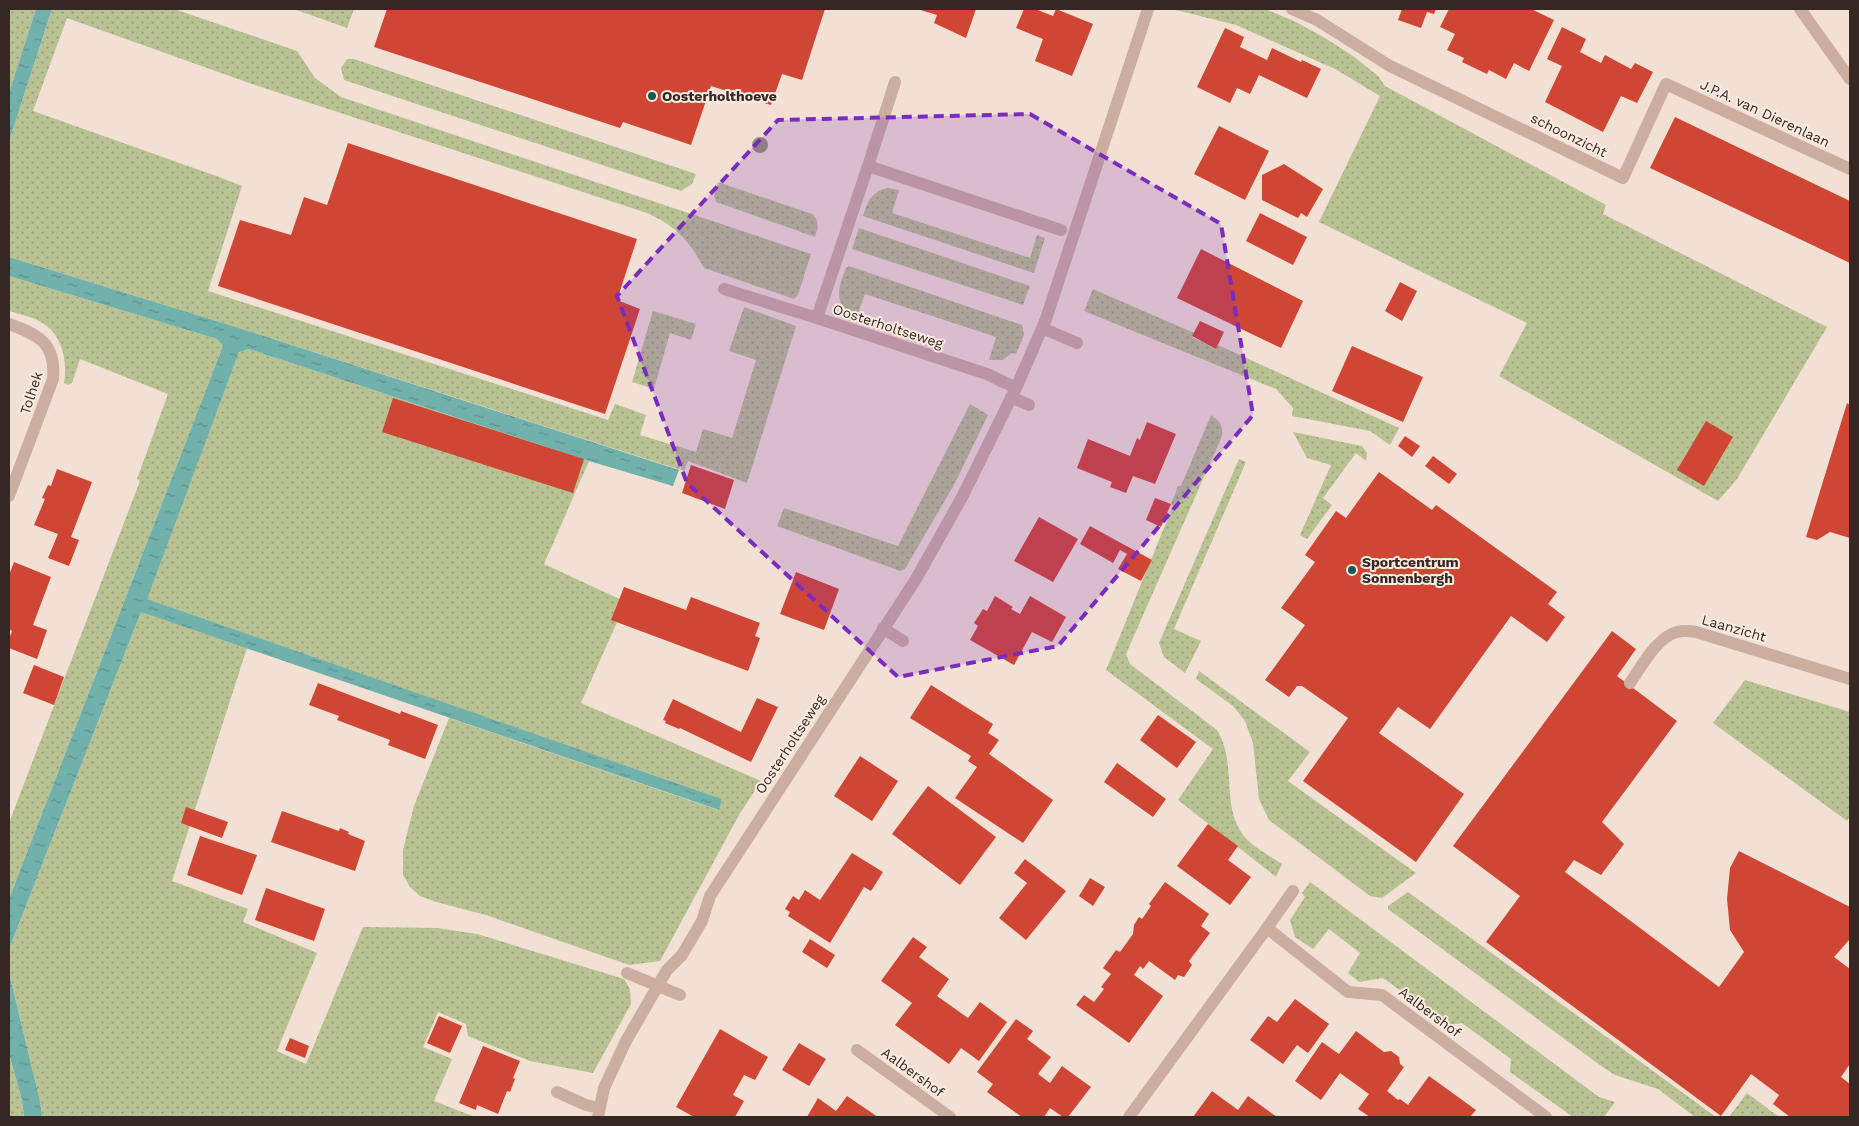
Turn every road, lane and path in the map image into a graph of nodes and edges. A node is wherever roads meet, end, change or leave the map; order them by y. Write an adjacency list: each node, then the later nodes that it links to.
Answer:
1 (1148, 9): 13 (street, Oosterholtseweg)
2 (1292, 9): 6 (street, schoonzicht)
3 (1800, 9): 4 (street)
4 (1850, 79)
5 (895, 82): 7 (street, Oosterholtseweg)
6 (1666, 84): 8 (street, J.P.A. van Dierenlaan)
7 (868, 166): 9 (street); 11 (street, Oosterholtseweg)
8 (1850, 169)
9 (1061, 230)
10 (724, 289): 11 (street)
11 (817, 318): 15 (street, Oosterholtseweg)
12 (9, 324): 17 (street, Tolhek)
13 (1042, 328): 14 (street); 15 (street, Oosterholtseweg)
14 (1077, 343)
15 (1013, 392): 16 (street); 18 (street, Oosterholtseweg)
16 (1029, 405)
17 (9, 496)
18 (883, 628): 19 (street); 25 (street, Oosterholtseweg)
19 (903, 641)
20 (1850, 679): 21 (street, Laanzicht)
21 (1630, 683)
22 (1293, 891): 23 (street)
23 (1267, 928): 31 (street); 32 (street, Aalbershof)
24 (627, 974): 25 (street)
25 (658, 986): 26 (street); 29 (street, Oosterholtseweg)
26 (680, 996)
27 (857, 1050): 30 (street, Aalbershof)
28 (557, 1092): 29 (street)
29 (598, 1113)
30 (950, 1117)
31 (1129, 1117)
32 (1546, 1117)

